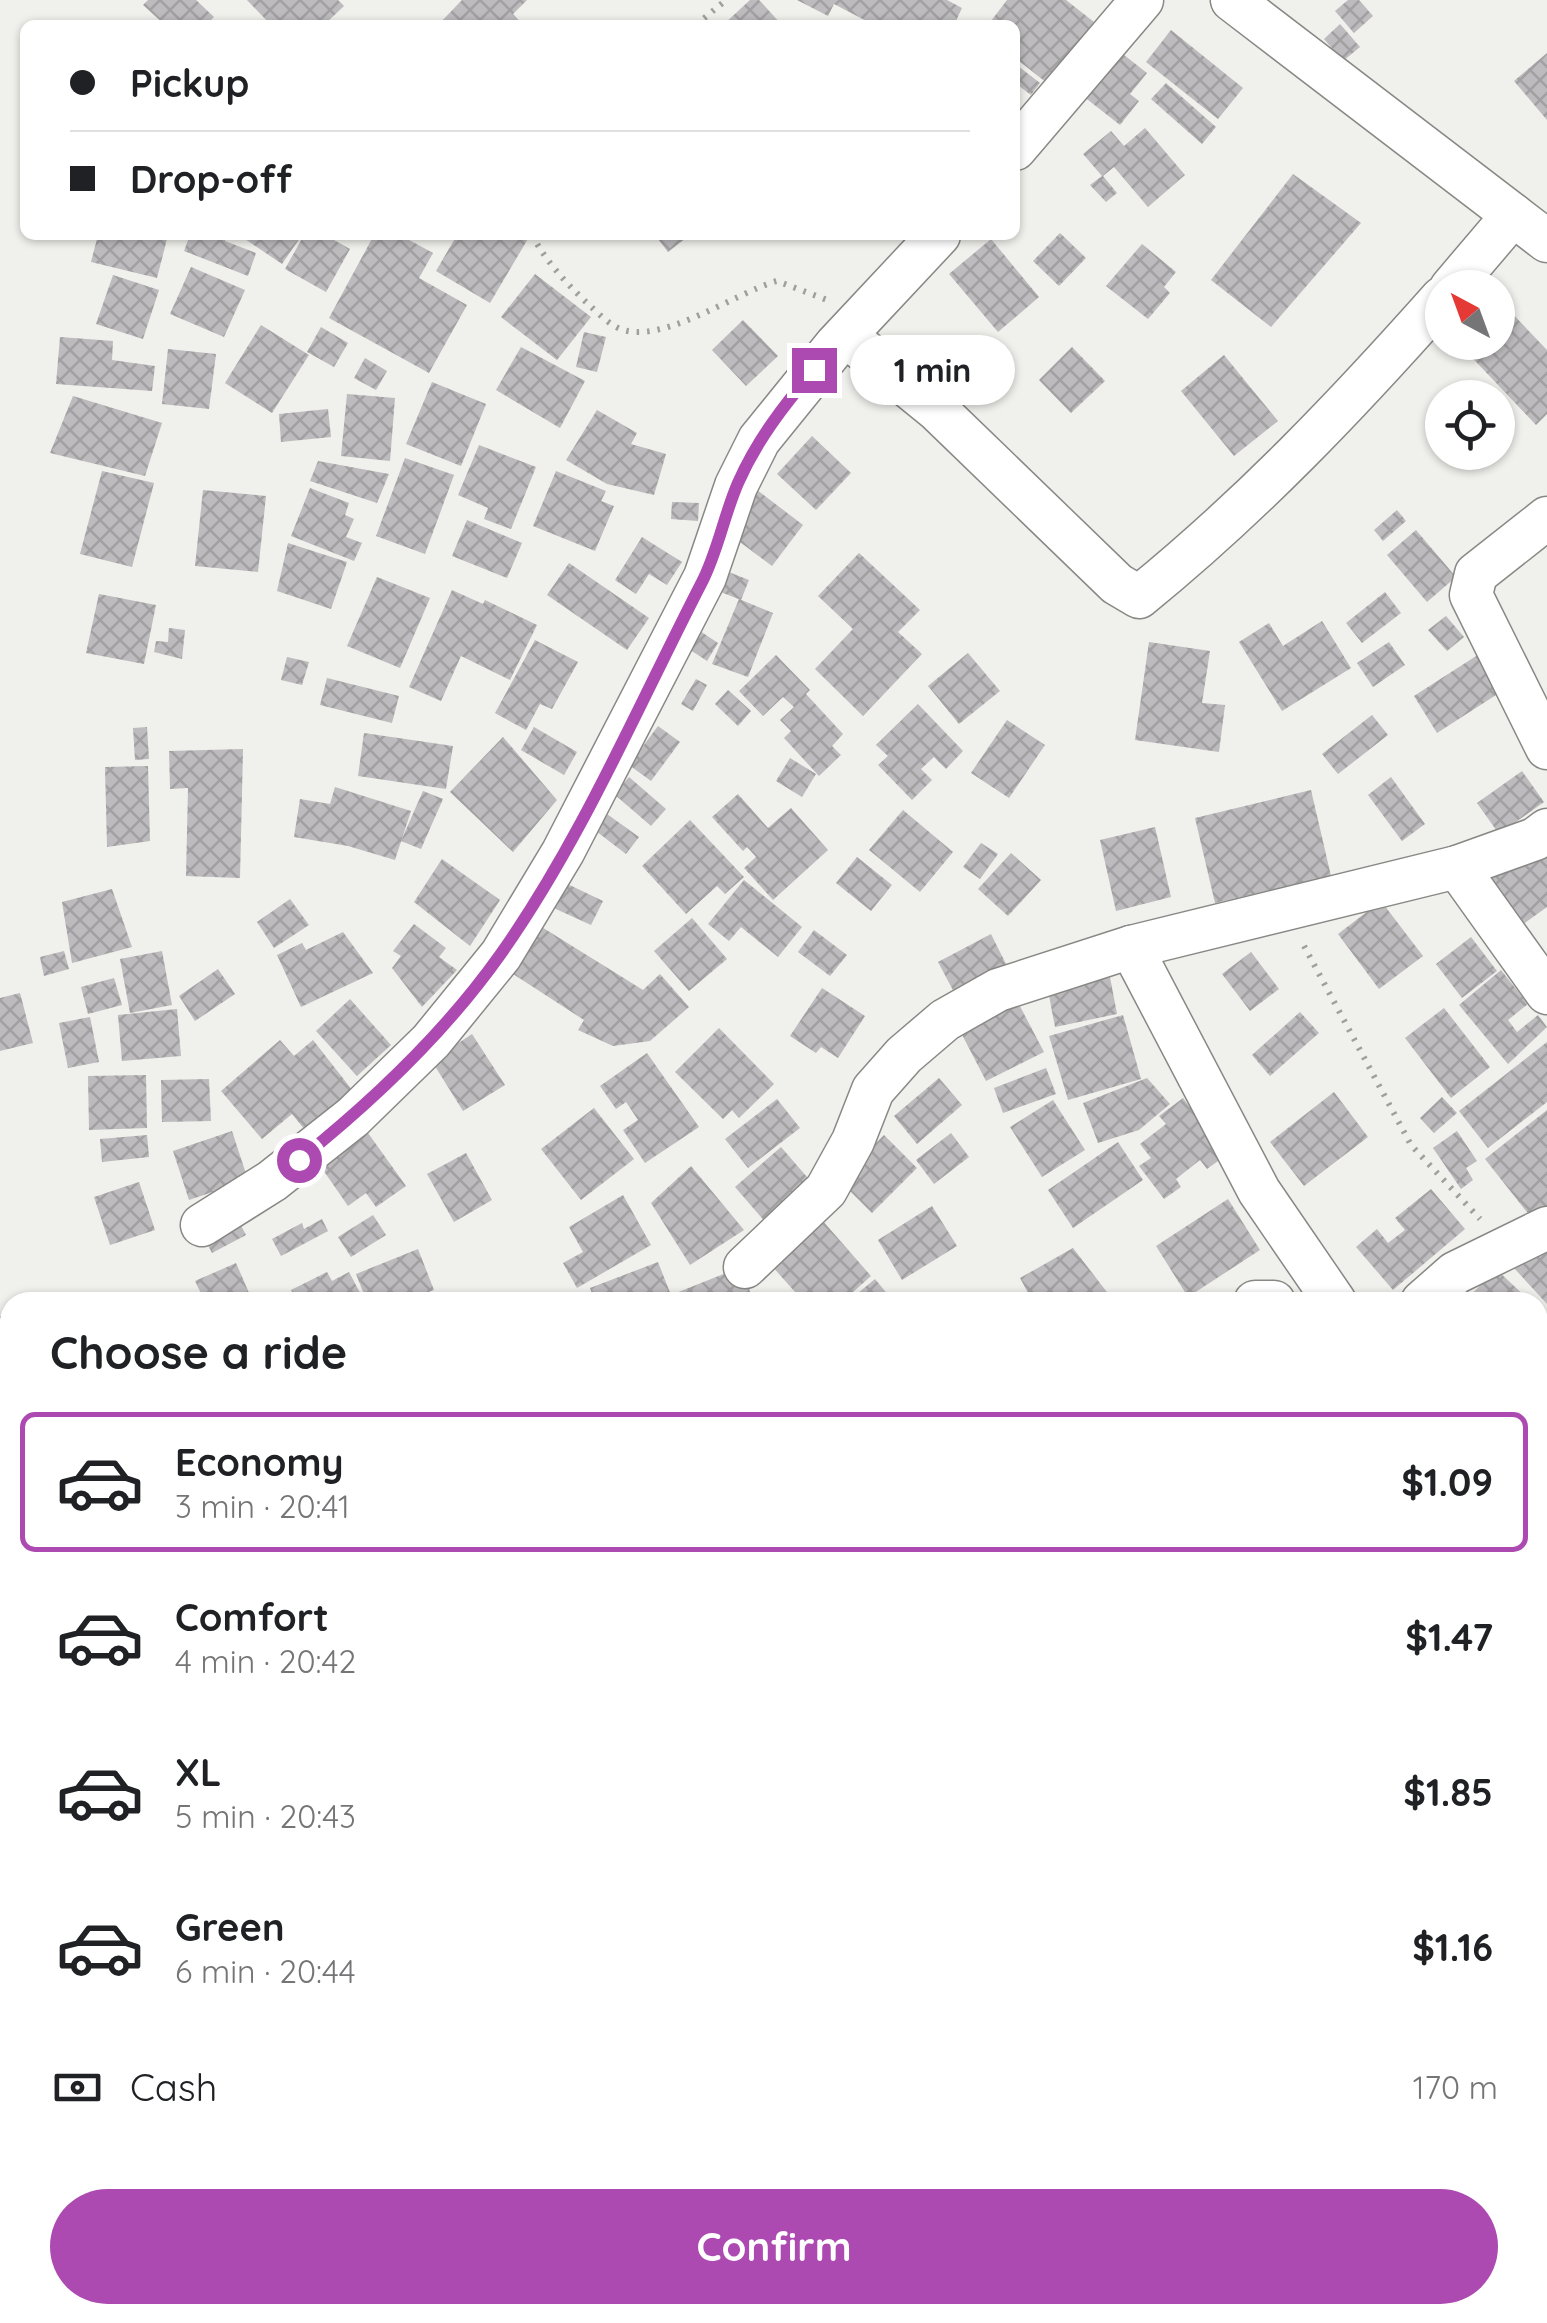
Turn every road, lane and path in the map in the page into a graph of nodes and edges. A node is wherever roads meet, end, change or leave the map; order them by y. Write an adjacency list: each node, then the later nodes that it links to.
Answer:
1 (726, 0): 4 (path)
2 (1142, 0): 5 (street)
3 (1232, 0): 6 (street)
4 (702, 20)
5 (1020, 143)
6 (1513, 215): 9 (street); 10 (street)
7 (535, 240): 12 (path)
8 (934, 240): 12 (street)
9 (1547, 241)
10 (1466, 270)
11 (1425, 317): 12 (street)
12 (855, 328): 20 (street)
13 (1547, 518): 14 (street)
14 (1547, 748)
15 (1547, 830): 16 (street)
16 (1456, 867): 17 (street); 19 (street)
17 (1284, 910): 18 (street); 22 (path)
18 (1130, 947): 23 (street); 24 (street)
19 (1547, 993)
20 (202, 1226)
21 (1547, 1228): 22 (street)
22 (1506, 1246): 25 (street)
23 (746, 1267)
24 (1328, 1292)
25 (1433, 1292)

